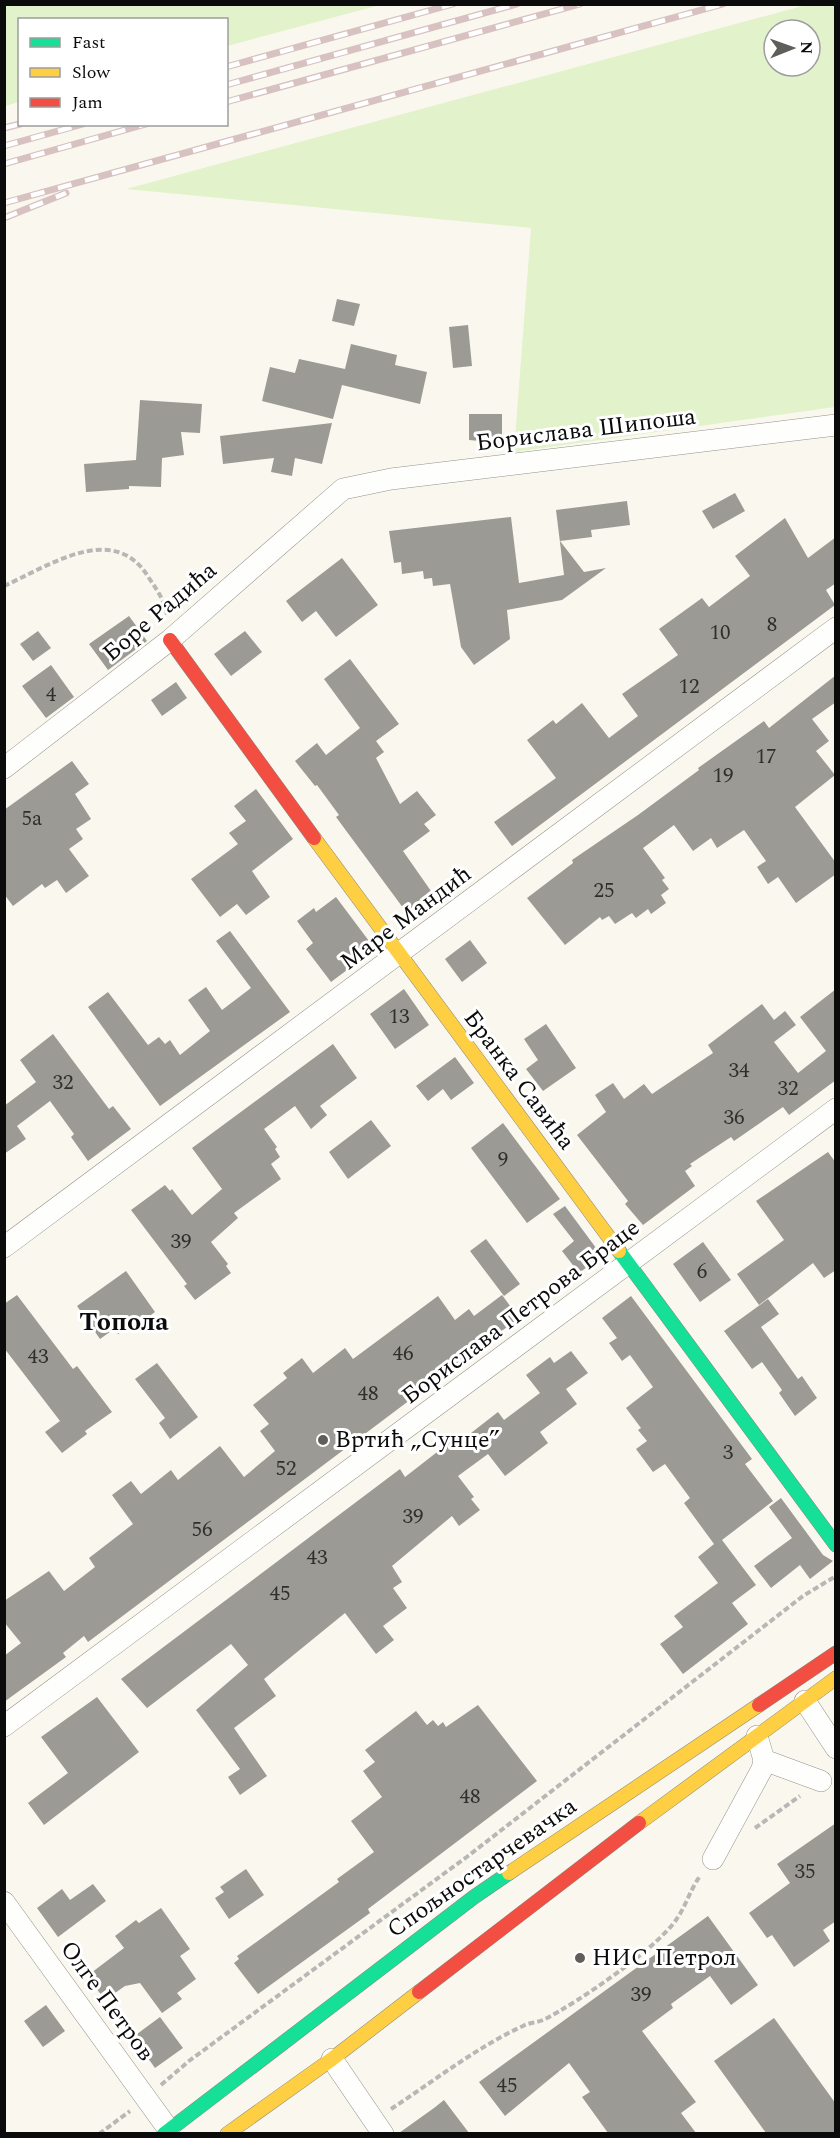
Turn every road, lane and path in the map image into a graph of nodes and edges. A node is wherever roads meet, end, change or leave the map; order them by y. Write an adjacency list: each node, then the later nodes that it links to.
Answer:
1 (836, 425): 2 (street, Борислава Шипоша)
2 (343, 489): 5 (street, Боре Радића)
3 (4, 586): 5 (path)
4 (836, 628): 7 (street, Маре Мандић)
5 (170, 640): 6 (street, Боре Радића); 7 (street, Бранка Савића)
6 (4, 768)
7 (398, 956): 9 (street, Маре Мандић); 10 (street, Бранка Савића)
8 (836, 1110): 10 (street, Борислава Петрова Браце)
9 (4, 1247)
10 (629, 1264): 11 (street, Бранка Савића); 16 (street, Борислава Петрова Браце)
11 (836, 1545)
12 (836, 1576): 25 (path)
13 (836, 1653): 27 (street, Спољностарчевачка)
14 (836, 1678): 15 (street)
15 (805, 1701): 17 (street); 18 (street)
16 (4, 1726)
17 (757, 1736): 19 (street); 24 (street)
18 (836, 1748)
19 (764, 1760): 20 (street); 21 (street)
20 (821, 1781)
21 (712, 1859)
22 (4, 1902): 25 (street, Олге Петров)
23 (676, 1919): 26 (path)
24 (332, 2059): 26 (street); 29 (street)
25 (146, 2098): 27 (street, Олге Петров); 28 (path)
26 (379, 2127)
27 (167, 2132)
28 (99, 2133)
29 (228, 2133)

